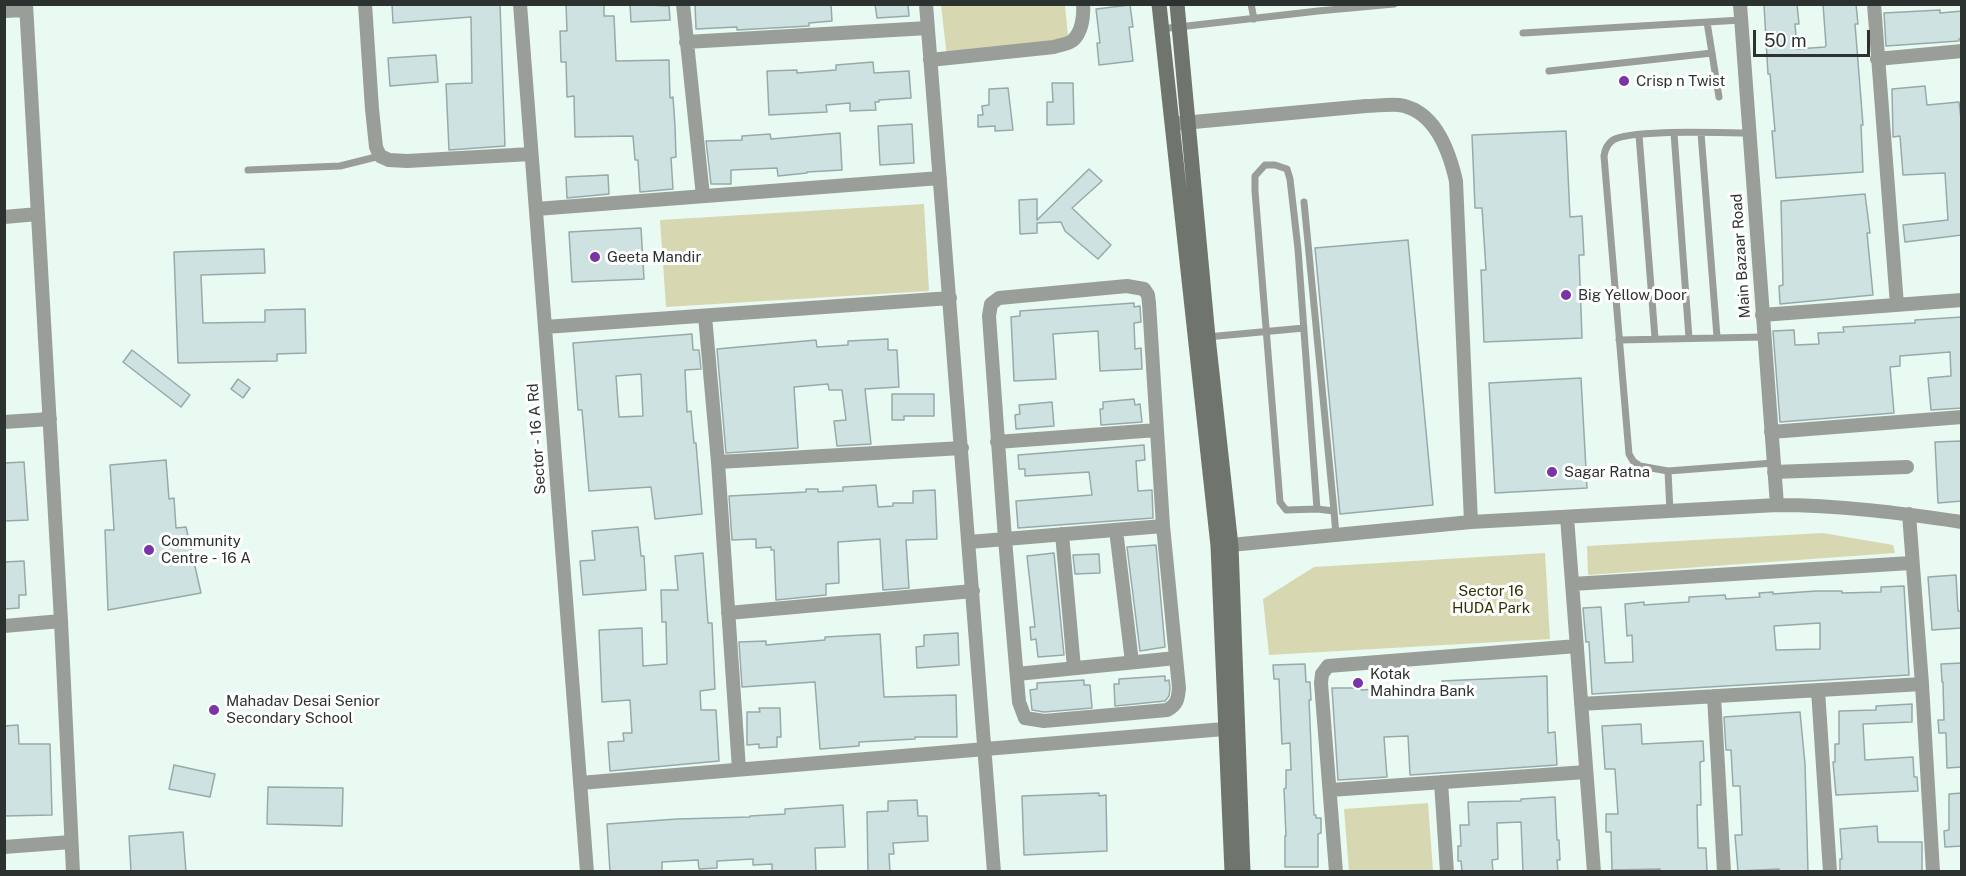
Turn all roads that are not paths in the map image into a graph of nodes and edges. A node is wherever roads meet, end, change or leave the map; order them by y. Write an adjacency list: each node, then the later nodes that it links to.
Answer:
1 (365, 4): 36 (street)
2 (520, 4): 35 (street, Sector - 16 A Rd)
3 (683, 4): 22 (street)
4 (926, 4): 19 (street)
5 (1083, 4): 26 (street)
6 (1159, 4): 20 (street)
7 (1177, 4): 18 (street)
8 (1251, 4): 15 (lane)
9 (1394, 4): 13 (lane)
10 (1740, 4): 16 (street, Main Bazaar Road)
11 (1874, 4): 25 (street)
12 (26, 7): 14 (street); 42 (street)
13 (1318, 8): 15 (lane)
14 (4, 11)
15 (1254, 19): 18 (lane)
16 (1741, 20): 17 (lane); 33 (street, Main Bazaar Road)
17 (1707, 22): 21 (lane); 24 (lane)
18 (1180, 27): 20 (lane); 29 (street)
19 (928, 28): 22 (street); 26 (street)
20 (1161, 29): 30 (street)
21 (1523, 33)
22 (686, 42): 39 (street)
23 (1962, 51): 25 (street)
24 (1712, 53): 27 (lane); 28 (lane)
25 (1877, 59): 46 (street)
26 (930, 60): 38 (street)
27 (1549, 71)
28 (1719, 97)
29 (1189, 122): 30 (street); 54 (street); 75 (street)
30 (1172, 124): 54 (street)
31 (1674, 133): 32 (lane); 34 (lane); 56 (lane)
32 (1701, 133): 33 (lane); 52 (lane)
33 (1748, 133): 47 (street, Main Bazaar Road)
34 (1639, 135): 55 (lane); 57 (lane)
35 (531, 154): 36 (street); 41 (street, Sector - 16 A Rd)
36 (380, 156): 37 (lane)
37 (248, 170)
38 (940, 178): 39 (street); 44 (street)
39 (703, 196): 41 (street)
40 (1304, 202): 71 (lane)
41 (536, 209): 49 (street, Sector - 16 A Rd)
42 (38, 214): 43 (street); 59 (street)
43 (4, 218)
44 (950, 298): 48 (street); 64 (street)
45 (1962, 300): 46 (street)
46 (1897, 305): 47 (street)
47 (1762, 315): 53 (street, Main Bazaar Road)
48 (705, 316): 49 (street); 65 (street)
49 (545, 327): 104 (street, Sector - 16 A Rd)
50 (1304, 328): 51 (lane); 51 (lane); 70 (lane)
51 (1266, 332): 54 (lane); 70 (lane)
52 (1717, 337): 53 (lane); 56 (lane)
53 (1764, 337): 62 (street, Main Bazaar Road)
54 (1202, 338): 83 (street)
55 (1655, 338): 56 (lane); 57 (lane)
56 (1689, 338)
57 (1619, 340): 68 (lane)
58 (1962, 417): 62 (street)
59 (50, 418): 60 (street); 88 (street)
60 (4, 422)
61 (1157, 430): 63 (street); 63 (street); 77 (street)
62 (1771, 432): 66 (street, Main Bazaar Road)
63 (997, 442): 81 (street)
64 (962, 448): 65 (street); 82 (street)
65 (718, 462): 87 (street)
66 (1773, 467): 67 (street); 68 (lane); 69 (street, Main Bazaar Road)
67 (1907, 467)
68 (1668, 471): 72 (lane)
69 (1777, 505): 72 (street); 73 (street)
70 (1317, 509): 71 (lane)
71 (1334, 510): 80 (lane)
72 (1670, 512): 74 (street)
73 (1909, 514): 76 (street); 84 (street)
74 (1567, 517): 75 (street); 85 (street)
75 (1471, 522): 80 (street)
76 (1962, 522)
77 (1163, 526): 78 (street); 91 (street)
78 (1116, 530): 79 (street); 92 (street)
79 (1062, 534): 81 (street); 93 (street)
80 (1336, 535): 83 (street)
81 (1005, 539): 82 (street); 94 (street)
82 (969, 542): 86 (street)
83 (1225, 546): 99 (street)
84 (1911, 563): 85 (street); 95 (street)
85 (1572, 585): 90 (street)
86 (973, 591): 87 (street); 100 (street)
87 (728, 613): 101 (street)
88 (61, 621): 89 (street); 106 (street)
89 (4, 626)
90 (1577, 646): 98 (street); 105 (street)
91 (1176, 658): 92 (street); 94 (street)
92 (1132, 662): 93 (street)
93 (1074, 668): 94 (street)
94 (1017, 674)
95 (1922, 684): 96 (street); 118 (street)
96 (1818, 690): 97 (street); 117 (street)
97 (1714, 696): 98 (street); 116 (street)
98 (1581, 704): 102 (street)
99 (1232, 728): 100 (street); 111 (street); 112 (street)
100 (986, 749): 101 (street); 110 (street)
101 (739, 768): 104 (street)
102 (1586, 772): 103 (street); 115 (street)
103 (1441, 782): 105 (street); 114 (street)
104 (580, 783): 109 (street, Sector - 16 A Rd)
105 (1330, 790): 113 (street)
106 (71, 842): 107 (street); 108 (street)
107 (4, 847)
108 (73, 872)
109 (587, 872)
110 (994, 872)
111 (1232, 872)
112 (1243, 872)
113 (1336, 872)
114 (1448, 872)
115 (1594, 872)
116 (1724, 872)
117 (1830, 872)
118 (1933, 872)

